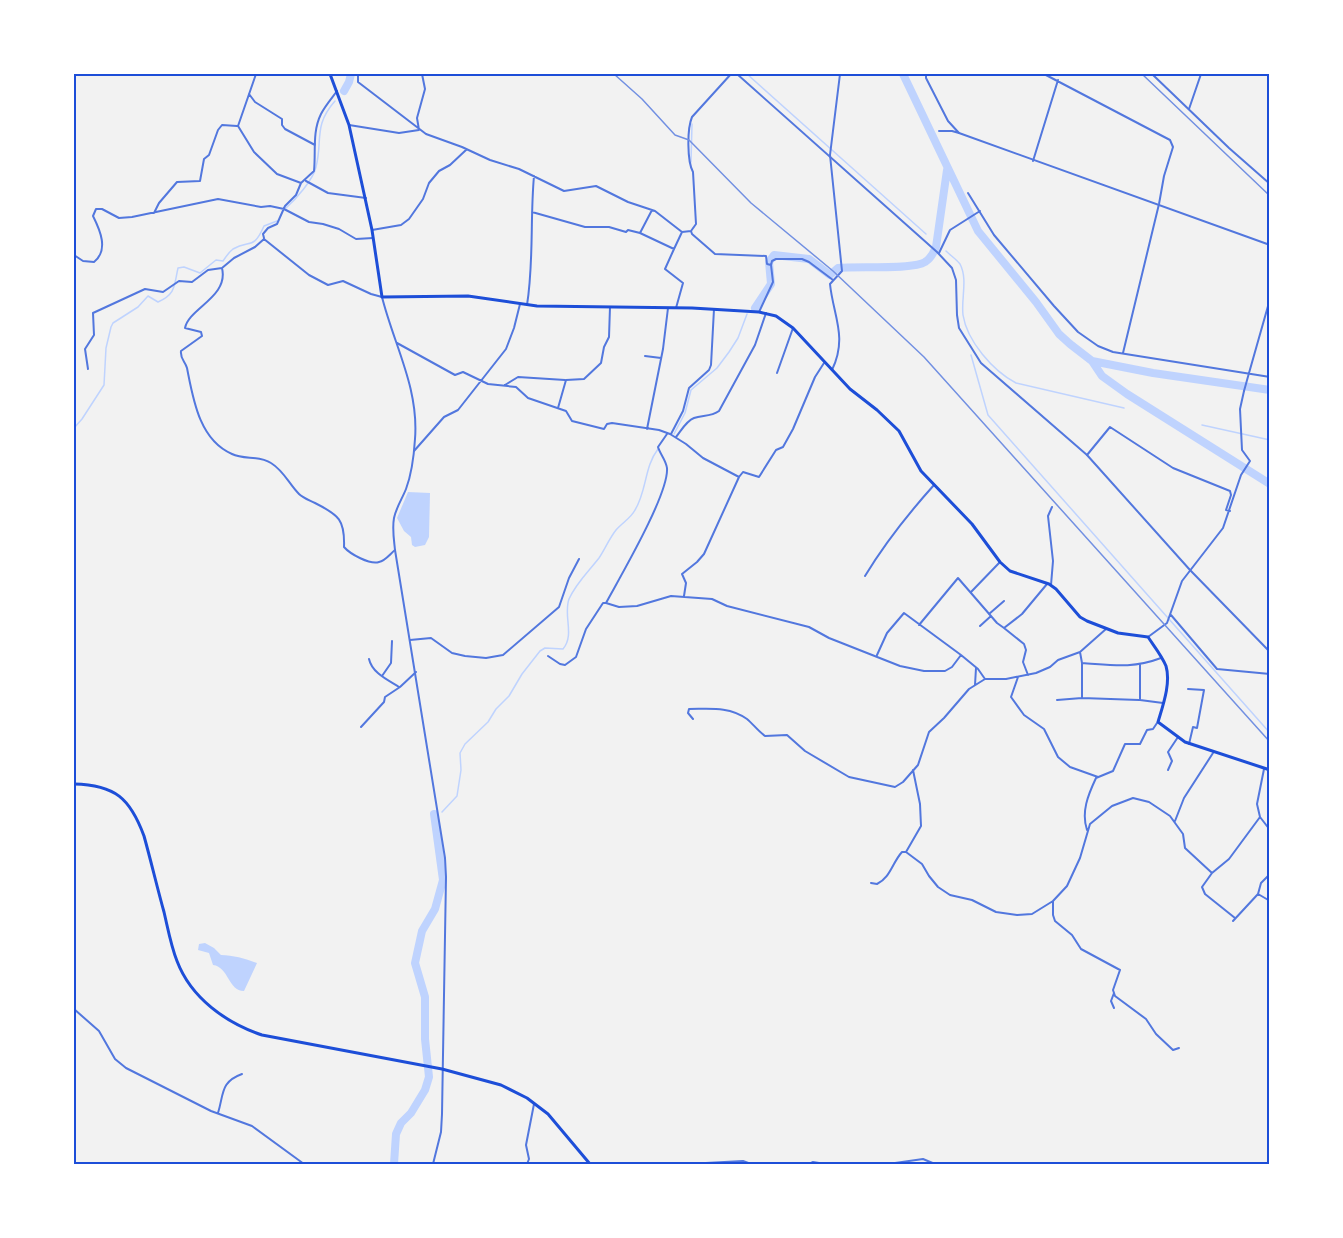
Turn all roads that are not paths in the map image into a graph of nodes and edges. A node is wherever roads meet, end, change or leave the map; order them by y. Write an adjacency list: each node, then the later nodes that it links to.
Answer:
1 (256, 74): 16 (street)
2 (303, 74): 3 (street)
3 (310, 74)
4 (330, 74): 15 (main road)
5 (357, 74): 20 (street)
6 (422, 74): 20 (street)
7 (731, 74): 40 (street)
8 (737, 74): 25 (street)
9 (840, 74): 25 (street)
10 (926, 74): 22 (street)
11 (1044, 74): 14 (street)
12 (1152, 74): 17 (street)
13 (1201, 74): 17 (street)
14 (1058, 81): 26 (street); 33 (street)
15 (337, 91): 18 (main road); 23 (street)
16 (249, 94): 19 (street); 23 (street)
17 (1189, 109): 30 (street)
18 (349, 125): 20 (street); 32 (main road)
19 (238, 126): 29 (street); 38 (street)
20 (419, 130): 24 (street)
21 (939, 131): 22 (street)
22 (958, 134): 26 (street)
23 (315, 145): 28 (street)
24 (466, 150): 27 (street); 39 (street)
25 (830, 154): 47 (street); 51 (street)
26 (1033, 161): 33 (street)
27 (534, 176): 35 (street); 36 (street)
28 (307, 182): 29 (street); 32 (street)
29 (301, 183): 34 (street)
30 (1269, 184)
31 (968, 193): 37 (street)
32 (366, 198): 39 (main road)
33 (1159, 204): 45 (street); 64 (street)
34 (284, 209): 38 (street); 43 (street); 44 (street)
35 (652, 210): 41 (street); 42 (street)
36 (532, 212): 42 (street); 55 (street)
37 (980, 212): 47 (street); 64 (street)
38 (153, 213): 48 (street)
39 (372, 230): 43 (main road)
40 (691, 231): 41 (street); 49 (street)
41 (682, 232): 46 (street)
42 (640, 233): 46 (street)
43 (374, 238): 52 (main road)
44 (264, 239): 50 (street); 52 (street)
45 (1269, 245)
46 (674, 249): 58 (street)
47 (938, 252): 81 (street)
48 (74, 255)
49 (770, 265): 51 (street); 60 (street)
50 (222, 267): 68 (street); 86 (street)
51 (833, 279): 69 (street)
52 (382, 297): 54 (main road); 63 (street)
53 (1269, 299): 71 (street)
54 (520, 304): 55 (main road); 74 (street)
55 (527, 305): 56 (main road)
56 (610, 307): 57 (main road); 73 (street)
57 (668, 308): 58 (main road); 66 (street)
58 (676, 308): 59 (main road)
59 (714, 309): 60 (main road); 78 (street)
60 (759, 312): 61 (main road)
61 (766, 313): 62 (main road); 79 (street)
62 (793, 328): 67 (main road); 70 (street)
63 (397, 343): 74 (street); 80 (street)
64 (1123, 353): 71 (street)
65 (645, 356): 66 (street)
66 (661, 358): 77 (street)
67 (824, 363): 69 (main road); 82 (street)
68 (88, 369)
69 (832, 370): 83 (main road)
70 (777, 373)
71 (1249, 374): 72 (street); 85 (street)
72 (1269, 377)
73 (566, 380): 75 (street); 76 (street)
74 (482, 382): 75 (street); 80 (street)
75 (505, 385): 76 (street)
76 (558, 408): 77 (street)
77 (647, 429): 78 (street)
78 (668, 434): 79 (street); 95 (street)
79 (676, 437): 82 (street)
80 (414, 451): 86 (street)
81 (1087, 455): 85 (street); 89 (street)
82 (739, 477): 93 (street)
83 (934, 485): 88 (main road); 90 (street)
84 (1052, 507): 91 (street)
85 (1230, 511): 89 (street)
86 (395, 550): 103 (street)
87 (579, 559): 103 (street)
88 (1000, 562): 91 (main road); 92 (street)
89 (1190, 570): 97 (street); 106 (street)
90 (865, 576)
91 (1049, 585): 100 (street); 101 (main road)
92 (970, 592): 96 (street); 98 (street)
93 (684, 596): 95 (street); 107 (street)
94 (1004, 601): 96 (street)
95 (606, 603): 109 (street)
96 (990, 615): 99 (street); 100 (street)
97 (1171, 616): 102 (street); 116 (street)
98 (918, 625): 107 (street); 108 (street)
99 (980, 626)
100 (1004, 628): 117 (street)
101 (1106, 629): 102 (main road); 105 (street)
102 (1148, 638): 110 (main road)
103 (410, 640): 115 (street)
104 (392, 641): 118 (street)
105 (1080, 652): 112 (street); 117 (street)
106 (1269, 652)
107 (877, 655): 108 (street)
108 (961, 655): 114 (street)
109 (548, 656)
110 (1161, 658): 113 (street); 127 (main road)
111 (369, 659): 118 (street)
112 (1082, 663): 113 (street); 124 (street)
113 (1140, 665): 126 (street)
114 (976, 668): 120 (street); 121 (street)
115 (416, 672): 122 (street); 155 (street)
116 (1269, 674)
117 (1028, 675): 119 (street)
118 (382, 676): 122 (street)
119 (1018, 677): 120 (street); 138 (street)
120 (985, 678): 121 (street)
121 (975, 685): 135 (street)
122 (400, 687): 130 (street)
123 (1188, 689): 132 (street)
124 (1082, 698): 125 (street); 126 (street)
125 (1057, 700)
126 (1140, 700): 127 (street)
127 (1163, 703): 129 (main road)
128 (693, 719): 135 (street)
129 (1158, 722): 131 (main road); 138 (street)
130 (361, 727)
131 (1178, 737): 132 (main road); 136 (street)
132 (1189, 744): 133 (main road)
133 (1213, 753): 134 (main road); 141 (street)
134 (1264, 769): 137 (main road); 140 (street)
135 (913, 770): 144 (street)
136 (1168, 770)
137 (1269, 770)
138 (1099, 777): 142 (street)
139 (74, 784): 155 (main road)
140 (1260, 817): 143 (street); 145 (street)
141 (1175, 821): 142 (street); 145 (street)
142 (1087, 830): 149 (street)
143 (1269, 830)
144 (906, 852): 147 (street); 149 (street)
145 (1212, 873): 148 (street)
146 (1269, 874): 148 (street)
147 (871, 883)
148 (1258, 894): 150 (street)
149 (1053, 901): 151 (street)
150 (1269, 901)
151 (1114, 993): 152 (street); 154 (street)
152 (1114, 1008)
153 (74, 1009): 158 (street)
154 (1179, 1048)
155 (442, 1069): 157 (main road); 160 (street)
156 (242, 1074): 158 (street)
157 (534, 1104): 161 (street); 162 (main road)
158 (218, 1113): 159 (street)
159 (304, 1164)
160 (433, 1164)
161 (527, 1164)
162 (590, 1164)
163 (687, 1164): 164 (street)
164 (751, 1164)
165 (809, 1164): 166 (street)
166 (825, 1164)
167 (858, 1164): 168 (street)
168 (935, 1164)

